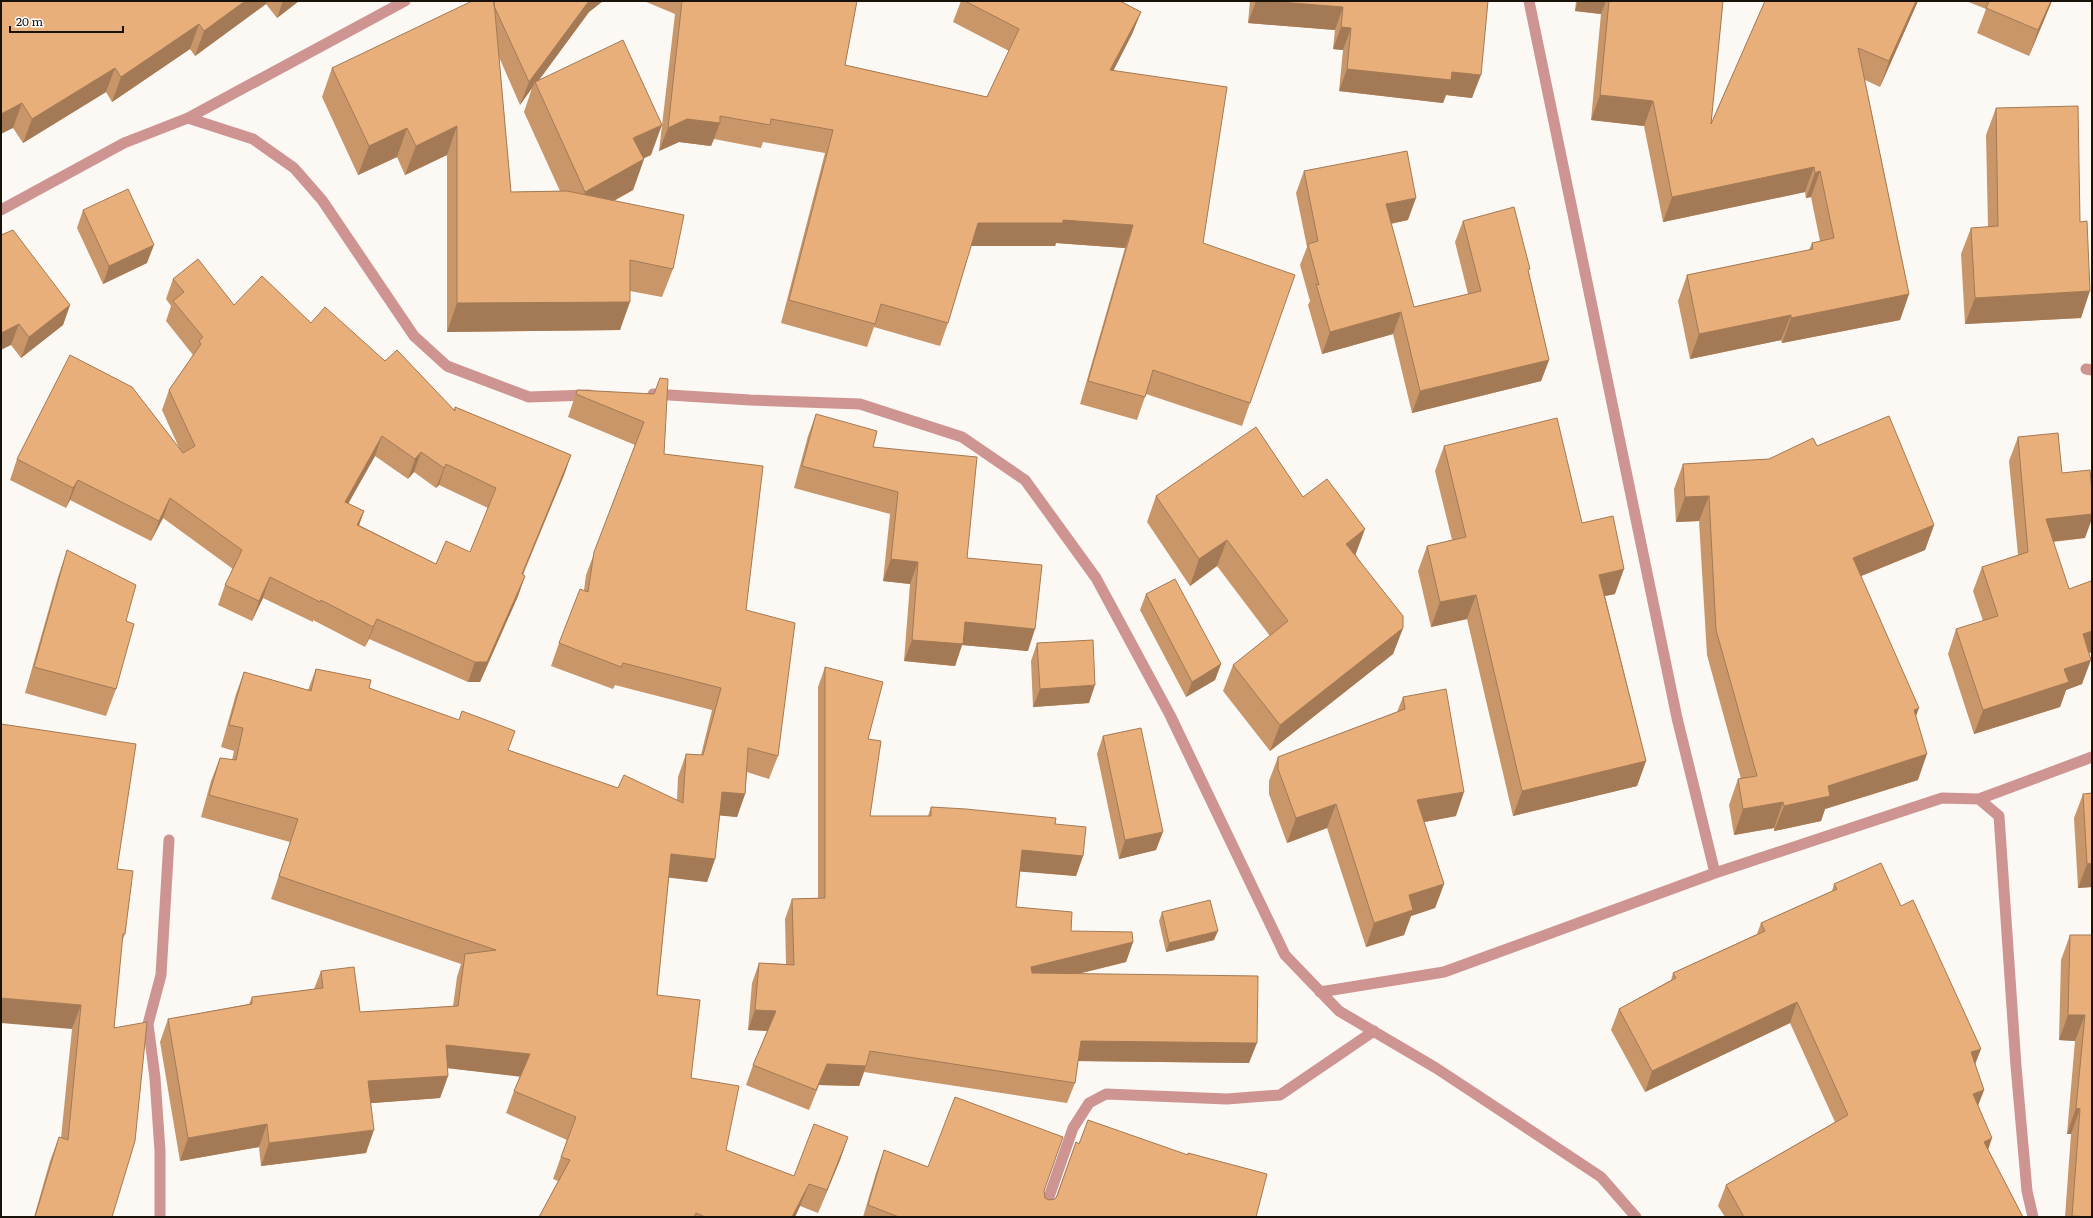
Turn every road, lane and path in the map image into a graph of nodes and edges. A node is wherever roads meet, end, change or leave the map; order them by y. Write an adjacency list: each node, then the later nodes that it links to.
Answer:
1 (405, 1): 3 (street)
2 (1529, 1): 10 (street)
3 (188, 118): 4 (street); 6 (street)
4 (1, 210)
5 (641, 393): 11 (street)
6 (604, 394)
7 (2092, 757): 8 (street)
8 (1979, 799): 10 (street); 16 (street)
9 (169, 840): 13 (street)
10 (1715, 874): 11 (street)
11 (1320, 992): 12 (street)
12 (1374, 1031): 14 (street); 15 (street)
13 (160, 1217)
14 (1042, 1217)
15 (1636, 1217)
16 (2033, 1217)

